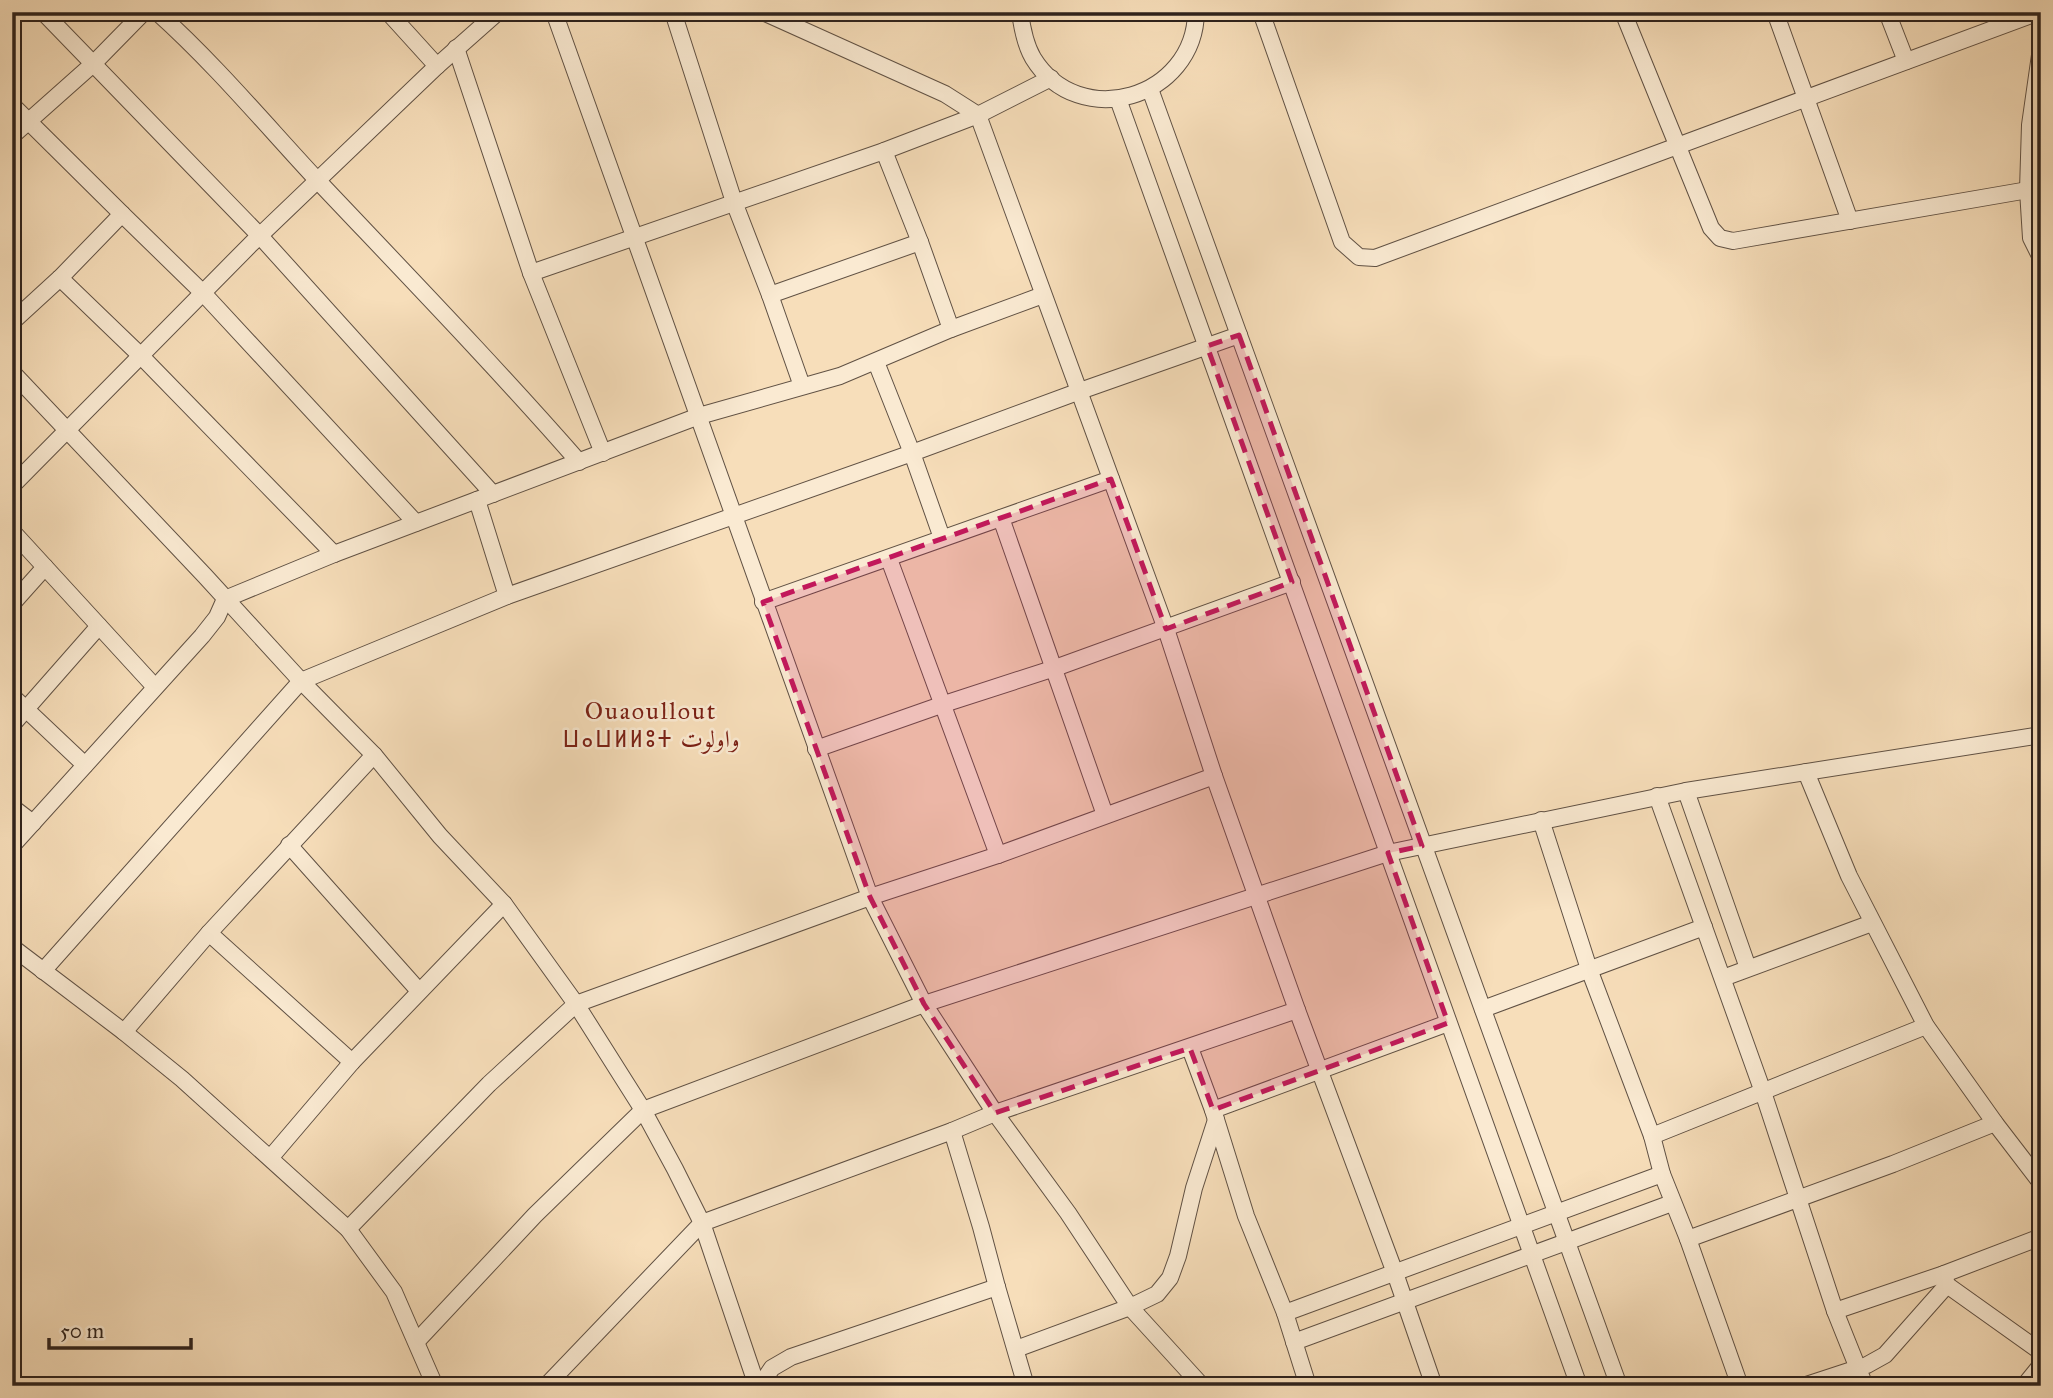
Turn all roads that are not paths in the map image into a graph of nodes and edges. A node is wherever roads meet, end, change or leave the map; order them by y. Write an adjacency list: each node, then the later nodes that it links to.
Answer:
1 (43, 12): 19 (street)
2 (144, 12): 19 (street)
3 (157, 12): 31 (street)
4 (388, 12): 20 (street)
5 (498, 12): 16 (street)
6 (554, 12): 37 (street)
7 (673, 12): 33 (street)
8 (763, 12): 26 (street)
9 (1020, 12): 21 (street)
10 (1196, 12): 22 (street)
11 (1261, 12): 29 (street)
12 (1623, 12): 29 (street)
13 (1775, 12): 23 (street)
14 (1888, 12): 18 (street)
15 (2039, 12): 18 (street)
16 (456, 48): 20 (street); 40 (street)
17 (2041, 48): 32 (street)
18 (1906, 61): 23 (street)
19 (93, 64): 27 (street); 36 (street)
20 (437, 66): 31 (street)
21 (1051, 78): 24 (street); 26 (street)
22 (1150, 89): 24 (street); 47 (street)
23 (1806, 98): 29 (street); 35 (street)
24 (1118, 99): 48 (street)
25 (12, 106): 27 (street)
26 (978, 114): 30 (street); 44 (street)
27 (27, 122): 28 (street); 34 (street)
28 (12, 136)
29 (1678, 147): 35 (street)
30 (884, 151): 33 (street); 38 (street)
31 (317, 180): 36 (street); 58 (street)
32 (2028, 190): 35 (street); 39 (street)
33 (734, 202): 37 (street); 43 (street)
34 (122, 214): 41 (street); 42 (street)
35 (1850, 221)
36 (260, 236): 42 (street); 61 (street)
37 (635, 238): 40 (street); 54 (street)
38 (920, 242): 43 (street); 46 (street)
39 (2041, 258)
40 (531, 273): 56 (street)
41 (60, 278): 45 (street); 49 (street)
42 (203, 293): 49 (street); 65 (street)
43 (771, 295): 52 (street)
44 (1043, 295): 46 (street); 53 (street)
45 (12, 322)
46 (951, 329): 50 (street)
47 (1239, 335): 48 (street); 99 (street)
48 (1207, 346): 53 (street); 71 (street)
49 (141, 356): 55 (street); 68 (street)
50 (876, 362): 52 (street); 57 (street)
51 (12, 372): 55 (street)
52 (802, 386): 54 (street)
53 (1080, 391): 57 (street); 59 (street)
54 (699, 416): 56 (street); 63 (street)
55 (67, 429): 60 (street); 73 (street)
56 (603, 453): 58 (street)
57 (912, 453): 63 (street); 67 (street)
58 (579, 462): 61 (street)
59 (1111, 479): 64 (street); 77 (street)
60 (12, 486)
61 (493, 494): 62 (street)
62 (477, 500): 65 (street); 72 (street)
63 (733, 516): 72 (street); 74 (street)
64 (1001, 518): 67 (street); 78 (street)
65 (416, 523): 68 (street)
66 (12, 531): 70 (street)
67 (942, 538): 69 (street)
68 (334, 554): 73 (street)
69 (889, 559): 74 (street); 82 (street)
70 (46, 567): 75 (street); 76 (street)
71 (1292, 582): 77 (street); 100 (street)
72 (507, 596): 79 (street)
73 (225, 600): 79 (street); 80 (street)
74 (763, 602): 86 (street)
75 (12, 604)
76 (99, 626): 80 (street); 83 (street)
77 (1166, 629): 78 (street); 90 (street)
78 (1055, 668): 82 (street); 94 (street)
79 (301, 681): 87 (street); 111 (street)
80 (155, 687): 88 (street)
81 (12, 696): 83 (street)
82 (944, 704): 86 (street); 101 (street)
83 (26, 709): 84 (street); 88 (street)
84 (12, 724)
85 (2041, 735): 89 (street)
86 (816, 749): 103 (street)
87 (374, 754): 97 (street); 104 (street)
88 (85, 765): 96 (street)
89 (1806, 772): 91 (street); 105 (street)
90 (1214, 776): 94 (street); 102 (street)
91 (1686, 791): 92 (street); 110 (street)
92 (1657, 796): 95 (street); 106 (street)
93 (12, 807): 96 (street)
94 (1105, 815): 101 (street)
95 (1541, 820): 99 (street); 109 (street)
96 (33, 823): 98 (street)
97 (289, 845): 107 (street); 113 (street)
98 (12, 846)
99 (1422, 846): 100 (street); 116 (street)
100 (1388, 853): 102 (street); 118 (street)
101 (998, 855): 103 (street)
102 (1258, 894): 115 (street); 117 (street)
103 (870, 897): 114 (street); 115 (street)
104 (504, 904): 113 (street); 114 (street)
105 (1872, 923): 110 (street); 119 (street)
106 (1704, 928): 109 (street); 112 (street)
107 (209, 933): 120 (street); 122 (street)
108 (12, 947): 111 (street)
109 (1589, 968): 116 (street); 130 (street)
110 (1748, 968): 112 (street)
111 (43, 971): 120 (street)
112 (1723, 978): 124 (street)
113 (419, 991): 122 (street)
114 (576, 1004): 125 (street); 139 (street)
115 (924, 1004): 125 (street); 126 (street)
116 (1483, 1009): 136 (street)
117 (1297, 1010): 121 (street); 123 (street)
118 (1448, 1023): 123 (street); 138 (street)
119 (1926, 1026): 124 (street); 128 (street)
120 (124, 1032): 131 (street)
121 (1190, 1048): 126 (street); 127 (street)
122 (352, 1062): 131 (street)
123 (1319, 1070): 127 (street); 144 (street)
124 (1763, 1093): 130 (street); 134 (street)
125 (643, 1110): 137 (street); 151 (street)
126 (995, 1113): 129 (street); 148 (street)
127 (1214, 1115): 148 (street); 150 (street)
128 (1994, 1123): 133 (street); 134 (street)
129 (952, 1131): 137 (street); 146 (street)
130 (1651, 1136): 132 (street)
131 (271, 1157): 139 (street)
132 (1662, 1174): 135 (street); 136 (street)
133 (2041, 1183)
134 (1798, 1199): 141 (street); 149 (street)
135 (1672, 1203): 141 (street); 142 (street)
136 (1557, 1213): 138 (street); 142 (street)
137 (702, 1223): 158 (street); 159 (street)
138 (1522, 1226): 143 (street); 144 (street)
139 (348, 1229): 151 (street)
140 (2041, 1237): 145 (street)
141 (1688, 1239): 166 (street)
142 (1567, 1242): 143 (street); 165 (street)
143 (1532, 1255): 147 (street); 164 (street)
144 (1395, 1273): 147 (street); 150 (street)
145 (1946, 1279): 149 (street); 154 (street); 156 (street)
146 (997, 1287): 153 (street); 159 (street)
147 (1404, 1301): 152 (street); 163 (street)
148 (1130, 1307): 153 (street); 161 (street)
149 (1835, 1311): 156 (street)
150 (1285, 1313): 152 (street)
151 (417, 1341): 157 (street)
152 (1294, 1342): 162 (street)
153 (1016, 1349): 160 (street)
154 (2041, 1352)
155 (2041, 1365): 169 (street)
156 (1858, 1368): 167 (street); 168 (street)
157 (435, 1386)
158 (546, 1386)
159 (759, 1386)
160 (1026, 1386)
161 (1202, 1386)
162 (1308, 1386)
163 (1434, 1386)
164 (1579, 1386)
165 (1619, 1386)
166 (1740, 1386)
167 (1802, 1386)
168 (1865, 1386)
169 (2024, 1386)

